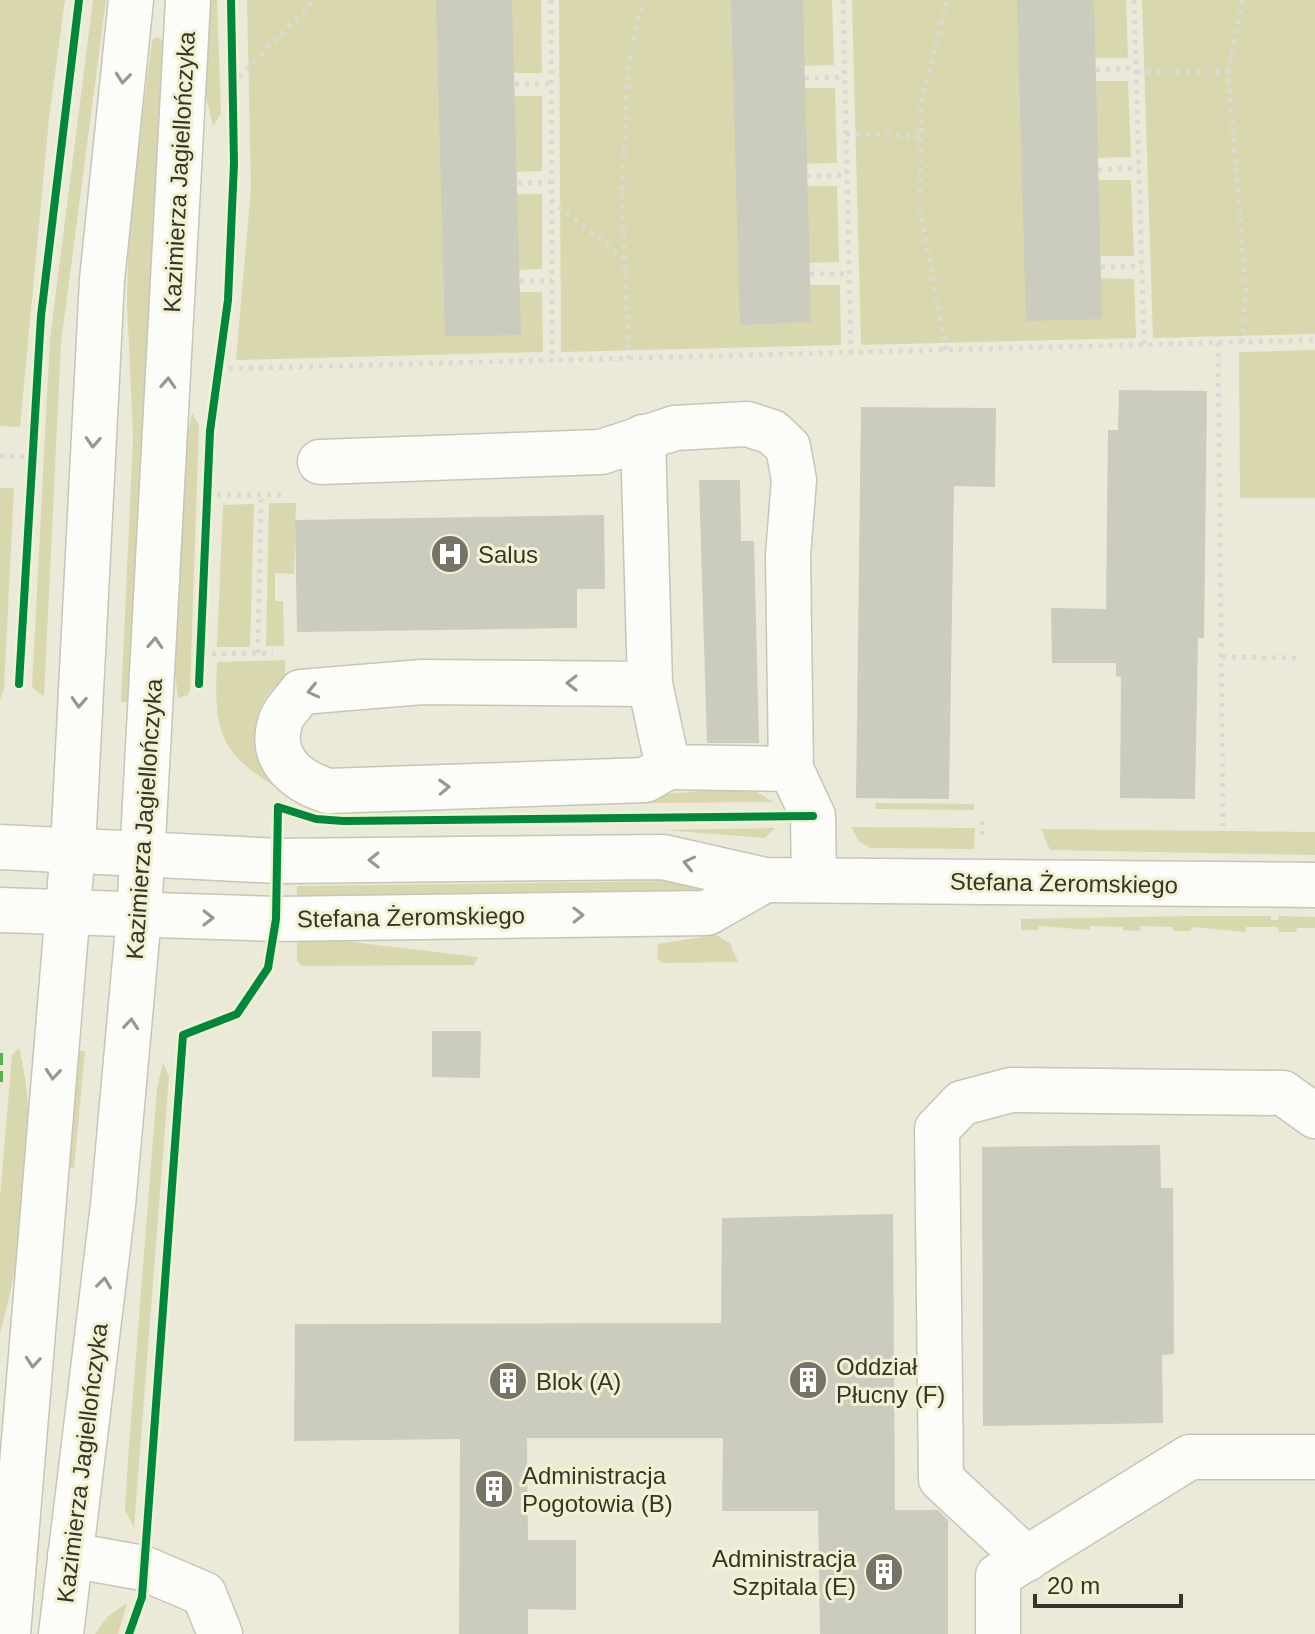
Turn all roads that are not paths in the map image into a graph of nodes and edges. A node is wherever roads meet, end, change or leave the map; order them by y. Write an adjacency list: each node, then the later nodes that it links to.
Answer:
1 (131, 0): 9 (main road, one-way to 9)
2 (188, 0): 10 (main road, Kazimierza Jagiellończyka, one-way to 2)
3 (643, 437): 4 (main road); 5 (main road); 7 (main road)
4 (320, 462)
5 (650, 684): 6 (main road); 6 (main road, one-way to 6)
6 (668, 767): 7 (main road)
7 (791, 769): 12 (main road)
8 (0, 847): 9 (main road, Stefana Żeromskiego)
9 (73, 848): 10 (main road, Stefana Żeromskiego); 15 (main road)
10 (143, 852): 11 (main road, Stefana Żeromskiego, one-way to 10); 16 (main road, Kazimierza Jagiellończyka)
11 (765, 880): 12 (main road, Stefana Żeromskiego); 16 (main road, Stefana Żeromskiego, one-way to 11)
12 (814, 880): 13 (main road, Stefana Żeromskiego)
13 (1315, 885)
14 (0, 910): 15 (main road, Stefana Żeromskiego)
15 (68, 912): 16 (main road, Stefana Żeromskiego); 21 (main road, one-way to 21)
16 (139, 916): 19 (main road, Kazimierza Jagiellończyka, one-way to 16)
17 (1315, 1116): 20 (main road)
18 (1315, 1457): 20 (main road)
19 (70, 1555): 22 (main road, Kazimierza Jagiellończyka); 23 (main road)
20 (1027, 1559): 24 (main road)
21 (8, 1634)
22 (61, 1634)
23 (220, 1634)
24 (998, 1634)

